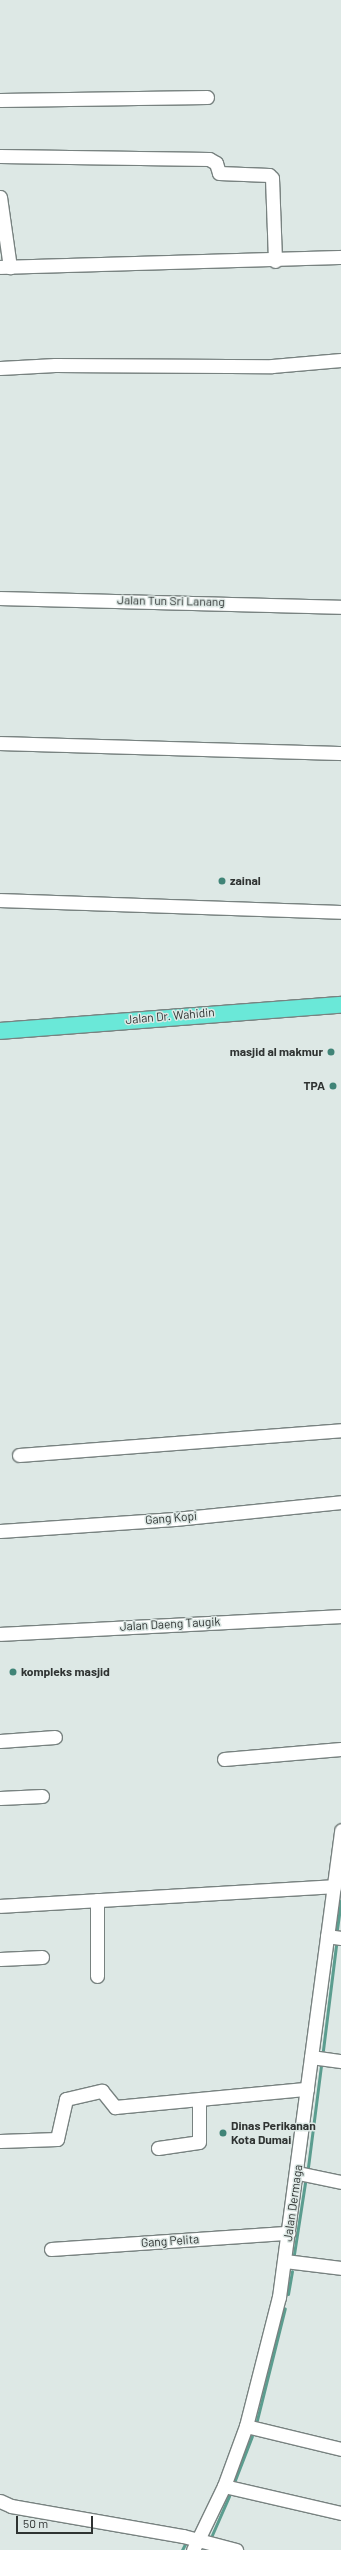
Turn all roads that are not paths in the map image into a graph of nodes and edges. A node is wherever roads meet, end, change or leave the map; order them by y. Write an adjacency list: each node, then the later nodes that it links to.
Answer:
1 (208, 97): 2 (street)
2 (0, 100)
3 (0, 156): 6 (street)
4 (0, 198): 7 (street)
5 (341, 257): 6 (street)
6 (274, 261): 7 (street)
7 (5, 267)
8 (341, 360): 9 (street)
9 (0, 368)
10 (0, 598): 11 (street, Jalan Tun Sri Lanang)
11 (341, 607)
12 (0, 744): 13 (street)
13 (341, 753)
14 (0, 900): 15 (street)
15 (341, 912)
16 (341, 1005): 17 (main road, Jalan Dr. Wahidin)
17 (0, 1031)
18 (341, 1430): 19 (street)
19 (19, 1455)
20 (341, 1502): 21 (street, Gang Kopi)
21 (0, 1531)
22 (341, 1616): 23 (street, Jalan Daeng Taugik)
23 (0, 1634)
24 (55, 1737): 25 (street)
25 (0, 1741)
26 (341, 1749): 27 (street)
27 (224, 1759)
28 (42, 1796): 29 (street)
29 (0, 1798)
30 (341, 1830): 31 (street, Jalan Dermaga)
31 (334, 1886): 32 (street); 34 (street, Jalan Dermaga)
32 (97, 1900): 33 (street); 38 (street)
33 (0, 1906)
34 (327, 1936): 35 (street); 39 (street, Jalan Dermaga)
35 (341, 1938)
36 (42, 1957): 37 (street)
37 (0, 1959)
38 (97, 1976)
39 (311, 2057): 40 (street); 41 (street, Jalan Dermaga)
40 (341, 2061)
41 (307, 2089): 42 (street); 45 (street, Jalan Dermaga)
42 (199, 2100): 43 (street); 44 (street)
43 (0, 2140)
44 (158, 2148)
45 (298, 2173): 46 (street); 47 (street, Jalan Dermaga)
46 (341, 2182)
47 (288, 2233): 48 (street, Gang Pelita); 49 (street, Jalan Dermaga)
48 (52, 2249)
49 (285, 2261): 50 (street); 51 (street, Jalan Dermaga)
50 (341, 2268)
51 (246, 2426): 52 (street); 53 (street, Jalan Dermaga)
52 (341, 2449)
53 (224, 2486): 55 (street); 56 (street, Jalan Dermaga)
54 (0, 2501): 56 (street)
55 (341, 2513)
56 (195, 2545): 57 (street)
57 (236, 2550)

